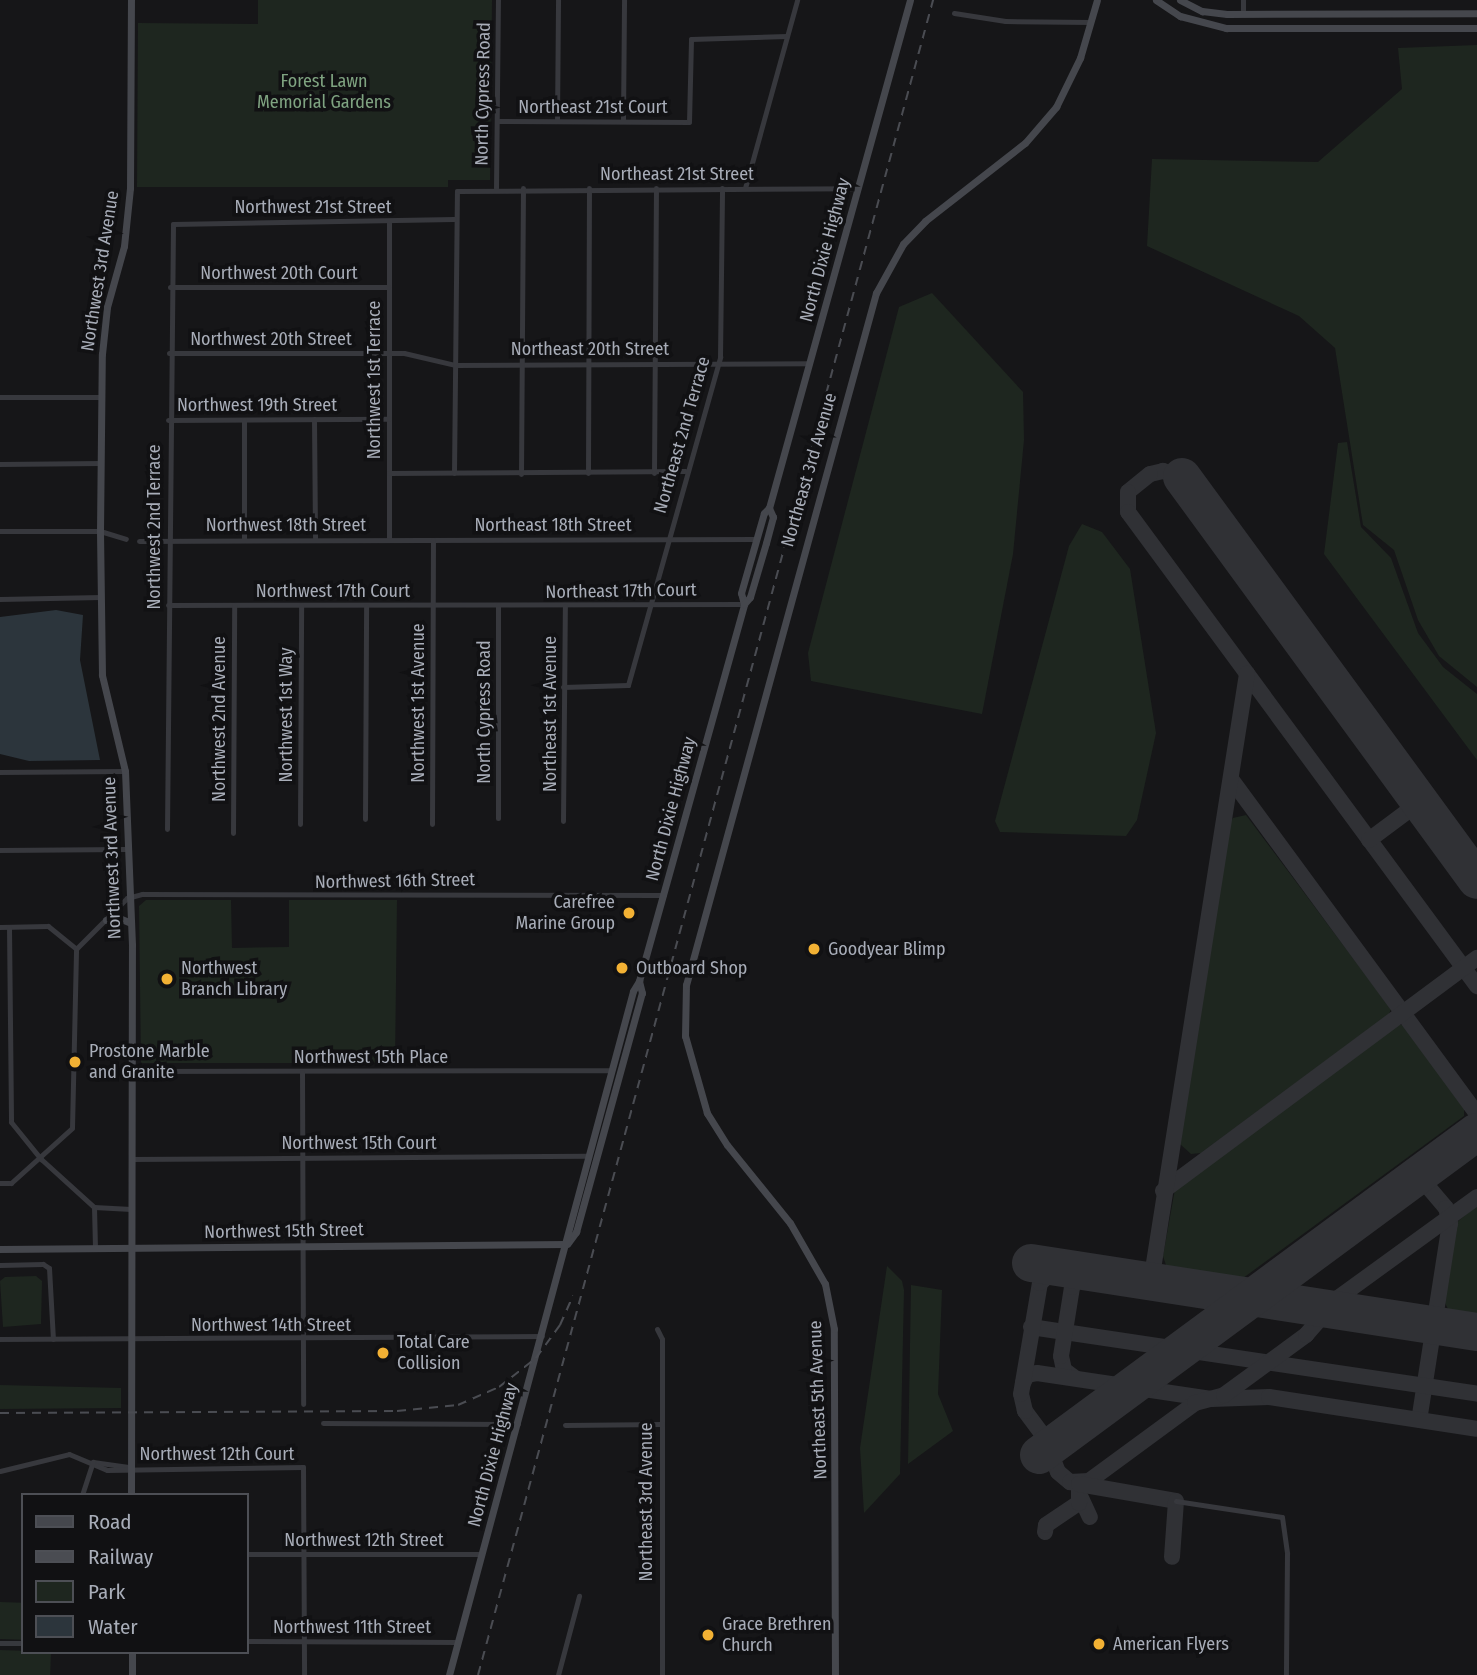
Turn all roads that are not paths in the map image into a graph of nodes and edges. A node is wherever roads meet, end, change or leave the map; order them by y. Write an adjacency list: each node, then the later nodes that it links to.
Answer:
1 (131, 0): 41 (street, Northwest 3rd Avenue)
2 (498, 0): 19 (street, North Cypress Road)
3 (558, 0): 17 (street)
4 (624, 0): 18 (street)
5 (797, 0): 16 (street)
6 (910, 0): 26 (street, North Dixie Highway)
7 (1097, 0): 14 (street)
8 (1156, 0): 15 (street)
9 (1180, 0): 13 (street)
10 (1243, 0): 13 (street)
11 (954, 13): 14 (street)
12 (1477, 13): 13 (street)
13 (1243, 14)
14 (1091, 22): 97 (street, Northeast 3rd Avenue)
15 (1477, 28)
16 (787, 36): 18 (street, Northeast 21st Court); 25 (street)
17 (557, 120): 18 (street, Northeast 21st Court); 19 (street, Northeast 21st Court)
18 (623, 120)
19 (497, 121): 20 (street, North Cypress Road)
20 (496, 188): 21 (street, Northeast 21st Street); 27 (street)
21 (523, 188): 22 (street, Northeast 21st Street); 35 (street)
22 (589, 188): 23 (street, Northeast 21st Street); 36 (street)
23 (656, 188): 24 (street, Northeast 21st Street); 37 (street)
24 (722, 188): 25 (street, Northeast 21st Street); 34 (street, Northeast 2nd Terrace)
25 (745, 188): 26 (street, Northeast 21st Street)
26 (858, 188): 38 (street, North Dixie Highway)
27 (454, 219): 28 (street, Northwest 21st Street); 39 (street)
28 (388, 221): 29 (street, Northwest 21st Street); 31 (street, Northwest 1st Terrace)
29 (173, 224): 30 (street, Northwest 2nd Terrace)
30 (170, 287): 31 (street, Northwest 20th Court); 32 (street, Northwest 2nd Terrace)
31 (388, 287): 33 (street, Northwest 1st Terrace)
32 (169, 353): 33 (street, Northwest 20th Street); 44 (street, Northwest 2nd Terrace)
33 (389, 354): 39 (street, Northwest 20th Street); 43 (street, Northwest 1st Terrace)
34 (718, 362): 37 (street, Northeast 20th Street); 38 (street, Northeast 20th Street); 48 (street, Northeast 2nd Terrace)
35 (522, 363): 36 (street, Northeast 20th Street); 39 (street, Northeast 20th Street); 53 (street)
36 (589, 363): 37 (street, Northeast 20th Street); 51 (street)
37 (654, 363): 52 (street)
38 (810, 363): 54 (street, North Dixie Highway)
39 (455, 365): 50 (street)
40 (0, 397): 41 (street)
41 (102, 397): 46 (street, Northwest 3rd Avenue)
42 (314, 419): 43 (street, Northwest 19th Street); 45 (street, Northwest 19th Street); 57 (street)
43 (389, 419): 49 (street, Northwest 1st Terrace)
44 (168, 420): 45 (street, Northwest 19th Street); 63 (street, Northwest 2nd Terrace)
45 (244, 420): 59 (street)
46 (101, 463): 47 (street); 56 (street, Northwest 3rd Avenue)
47 (0, 464)
48 (685, 471): 52 (street); 61 (street, Northeast 2nd Terrace)
49 (389, 473): 50 (street); 60 (street, Northwest 1st Terrace)
50 (454, 473): 53 (street)
51 (587, 473): 52 (street); 53 (street)
52 (654, 473)
53 (521, 474)
54 (769, 508): 62 (street, North Dixie Highway); 69 (street, North Dixie Highway)
55 (0, 531): 56 (street)
56 (100, 531): 58 (street); 66 (street, Northwest 3rd Avenue)
57 (314, 538): 59 (street, Northwest 18th Street); 60 (street, Northwest 18th Street)
58 (126, 539)
59 (244, 539): 63 (street, Northwest 18th Street)
60 (389, 539): 64 (street, Northwest 18th Street)
61 (668, 539): 62 (street, Northeast 18th Street); 64 (street, Northeast 18th Street); 68 (street, Northeast 2nd Terrace)
62 (757, 539): 69 (street, North Dixie Highway)
63 (168, 540): 65 (street, Northwest 18th Street); 70 (street, Northwest 2nd Terrace)
64 (433, 540): 75 (street, Northwest 1st Avenue)
65 (139, 541)
66 (101, 597): 67 (street); 78 (street, Northwest 3rd Avenue)
67 (0, 599)
68 (649, 604): 69 (street, Northeast 17th Court); 76 (street, Northeast 17th Court); 77 (street, Northeast 2nd Terrace)
69 (744, 604): 89 (street, North Dixie Highway)
70 (168, 605): 71 (street, Northwest 17th Court); 85 (street, Northwest 2nd Terrace)
71 (234, 605): 72 (street, Northwest 17th Court); 86 (street, Northwest 2nd Avenue)
72 (300, 605): 74 (street, Northwest 17th Court); 83 (street, Northwest 1st Way)
73 (498, 605): 75 (street, Northwest 17th Court); 76 (street, Northeast 17th Court); 80 (street, North Cypress Road)
74 (366, 606): 75 (street, Northwest 17th Court); 81 (street)
75 (433, 606): 84 (street, Northwest 1st Avenue)
76 (565, 606): 77 (street, Northeast 1st Avenue)
77 (564, 687): 82 (street, Northeast 1st Avenue)
78 (125, 771): 79 (street); 87 (street, Northwest 3rd Avenue)
79 (0, 772)
80 (498, 818)
81 (365, 819)
82 (563, 821)
83 (300, 824)
84 (432, 824)
85 (167, 829)
86 (233, 833)
87 (126, 849): 88 (street); 90 (street, Northwest 3rd Avenue)
88 (0, 850)
89 (664, 895): 90 (street, Northwest 16th Street); 96 (street, North Dixie Highway)
90 (127, 898): 91 (street); 92 (street, Northwest 3rd Avenue)
91 (106, 920): 92 (street); 95 (street)
92 (131, 923): 99 (street, Northwest 3rd Avenue)
93 (0, 927): 94 (street)
94 (9, 927): 95 (street); 103 (street)
95 (76, 949): 103 (street)
96 (639, 981): 98 (street, North Dixie Highway); 108 (street, North Dixie Highway)
97 (684, 998): 146 (street, Northeast 5th Avenue)
98 (611, 1070): 100 (street, Northwest 15th Place); 101 (street, North Dixie Highway)
99 (131, 1071): 100 (street, Northwest 15th Place); 104 (street, Northwest 3rd Avenue)
100 (302, 1072): 102 (street)
101 (587, 1156): 102 (street, Northwest 15th Court); 108 (street, North Dixie Highway)
102 (299, 1157): 104 (street, Northwest 15th Court); 109 (street)
103 (41, 1159): 105 (street); 106 (street)
104 (131, 1159): 107 (street, Northwest 3rd Avenue)
105 (0, 1182)
106 (94, 1207): 107 (street); 110 (street)
107 (131, 1209): 111 (street, Northwest 3rd Avenue)
108 (567, 1244): 109 (street, Northwest 15th Street); 115 (street, North Dixie Highway)
109 (299, 1246): 111 (street, Northwest 15th Street); 119 (street)
110 (94, 1248): 111 (street, Northwest 15th Street); 112 (street, Northwest 15th Street)
111 (131, 1248): 118 (street, Northwest 3rd Avenue)
112 (0, 1249)
113 (0, 1265): 117 (street)
114 (657, 1329): 123 (street, Northeast 3rd Avenue)
115 (542, 1336): 119 (street, Northwest 14th Street); 122 (street, North Dixie Highway)
116 (0, 1339): 117 (street, Northwest 14th Street)
117 (53, 1339): 118 (street, Northwest 14th Street)
118 (130, 1339): 119 (street, Northwest 14th Street); 126 (street, Northwest 3rd Avenue)
119 (301, 1339): 120 (street)
120 (303, 1404)
121 (323, 1423): 122 (street)
122 (518, 1424): 133 (street, North Dixie Highway)
123 (662, 1424): 124 (street); 145 (street, Northeast 3rd Avenue)
124 (565, 1425)
125 (93, 1462): 126 (street); 127 (street); 128 (street)
126 (130, 1469): 129 (street, Northwest 3rd Avenue); 131 (street, Northwest 12th Court)
127 (0, 1471)
128 (83, 1493)
129 (131, 1493)
130 (1176, 1501): 147 (street)
131 (304, 1553): 132 (street, Northwest 12th Street); 133 (street, Northwest 12th Street); 135 (street)
132 (248, 1554)
133 (482, 1554): 137 (street, North Dixie Highway)
134 (579, 1596): 144 (street)
135 (304, 1640): 136 (street, Northwest 11th Street); 137 (street, Northwest 11th Street); 142 (street)
136 (248, 1641)
137 (458, 1642): 143 (street, North Dixie Highway)
138 (0, 1643): 139 (street)
139 (21, 1643)
140 (132, 1654): 141 (street)
141 (132, 1675)
142 (304, 1675)
143 (449, 1675)
144 (558, 1675)
145 (662, 1675)
146 (835, 1675)
147 (1286, 1675)

